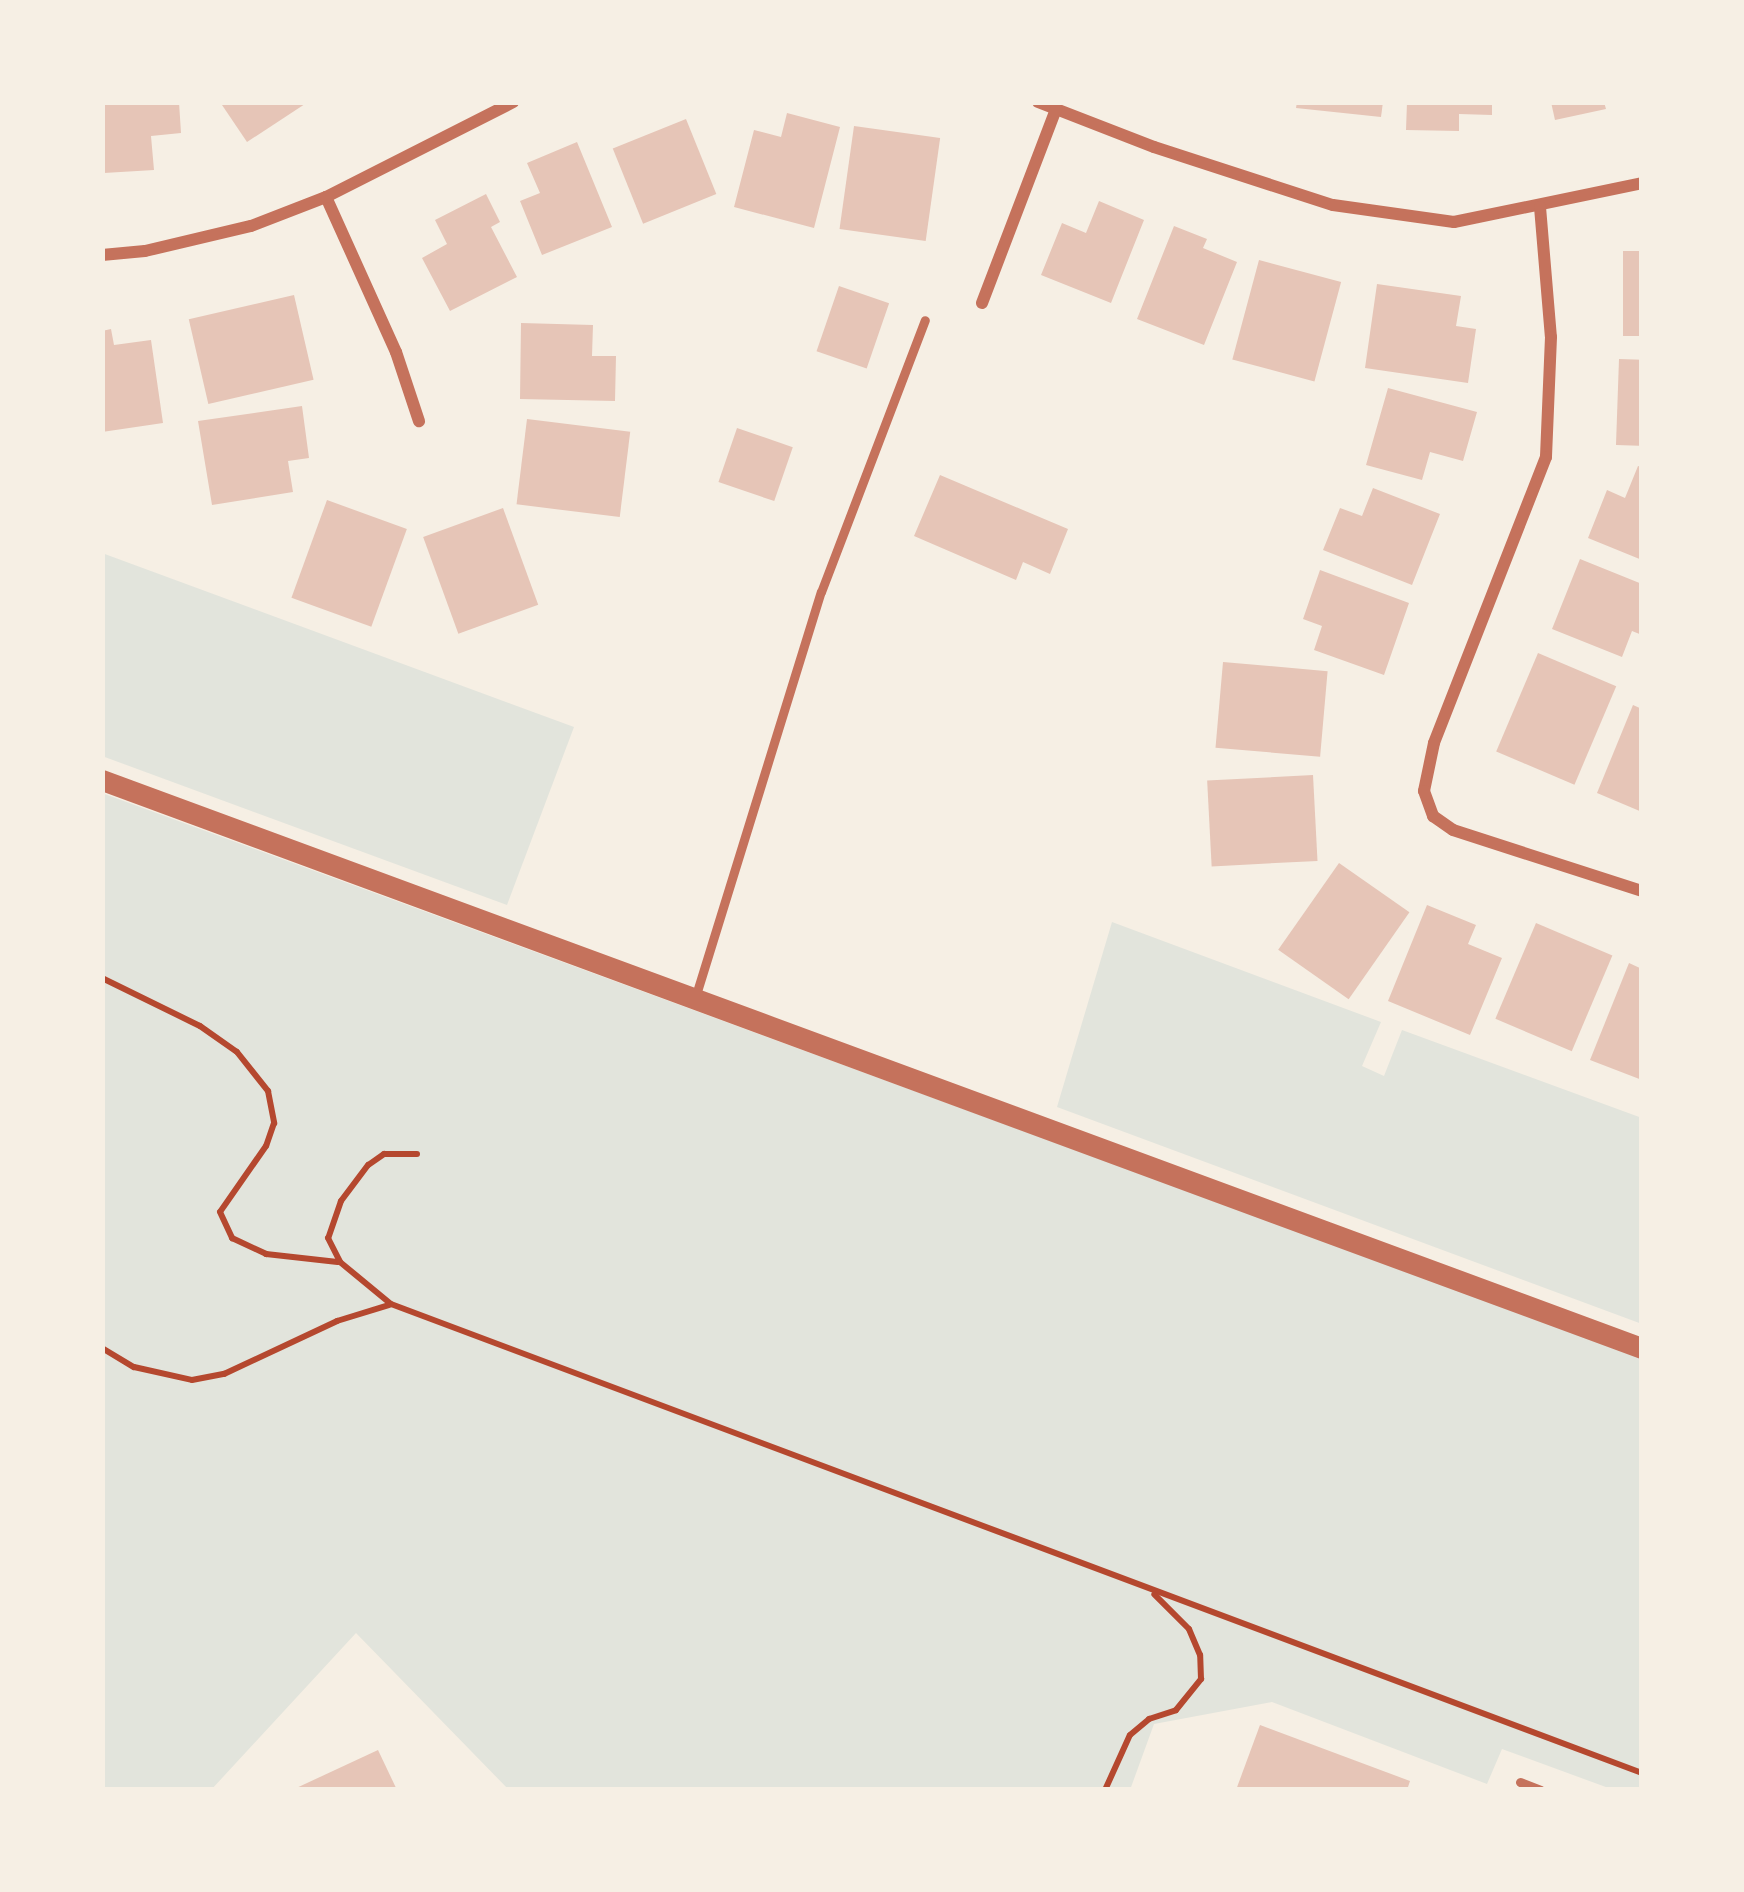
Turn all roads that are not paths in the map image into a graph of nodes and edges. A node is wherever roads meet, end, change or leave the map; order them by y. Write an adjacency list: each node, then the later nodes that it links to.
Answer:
1 (513, 102): 5 (street)
2 (1038, 102): 3 (street)
3 (1056, 109): 6 (street); 8 (street)
4 (1642, 183): 6 (street)
5 (326, 197): 7 (street); 10 (street)
6 (1540, 207): 12 (street)
7 (102, 256)
8 (982, 303)
9 (925, 320): 13 (lane)
10 (418, 421)
11 (102, 780): 13 (street)
12 (1642, 890)
13 (695, 998): 14 (street)
14 (1642, 1348)
15 (1520, 1782): 16 (lane)
16 (1541, 1790)

